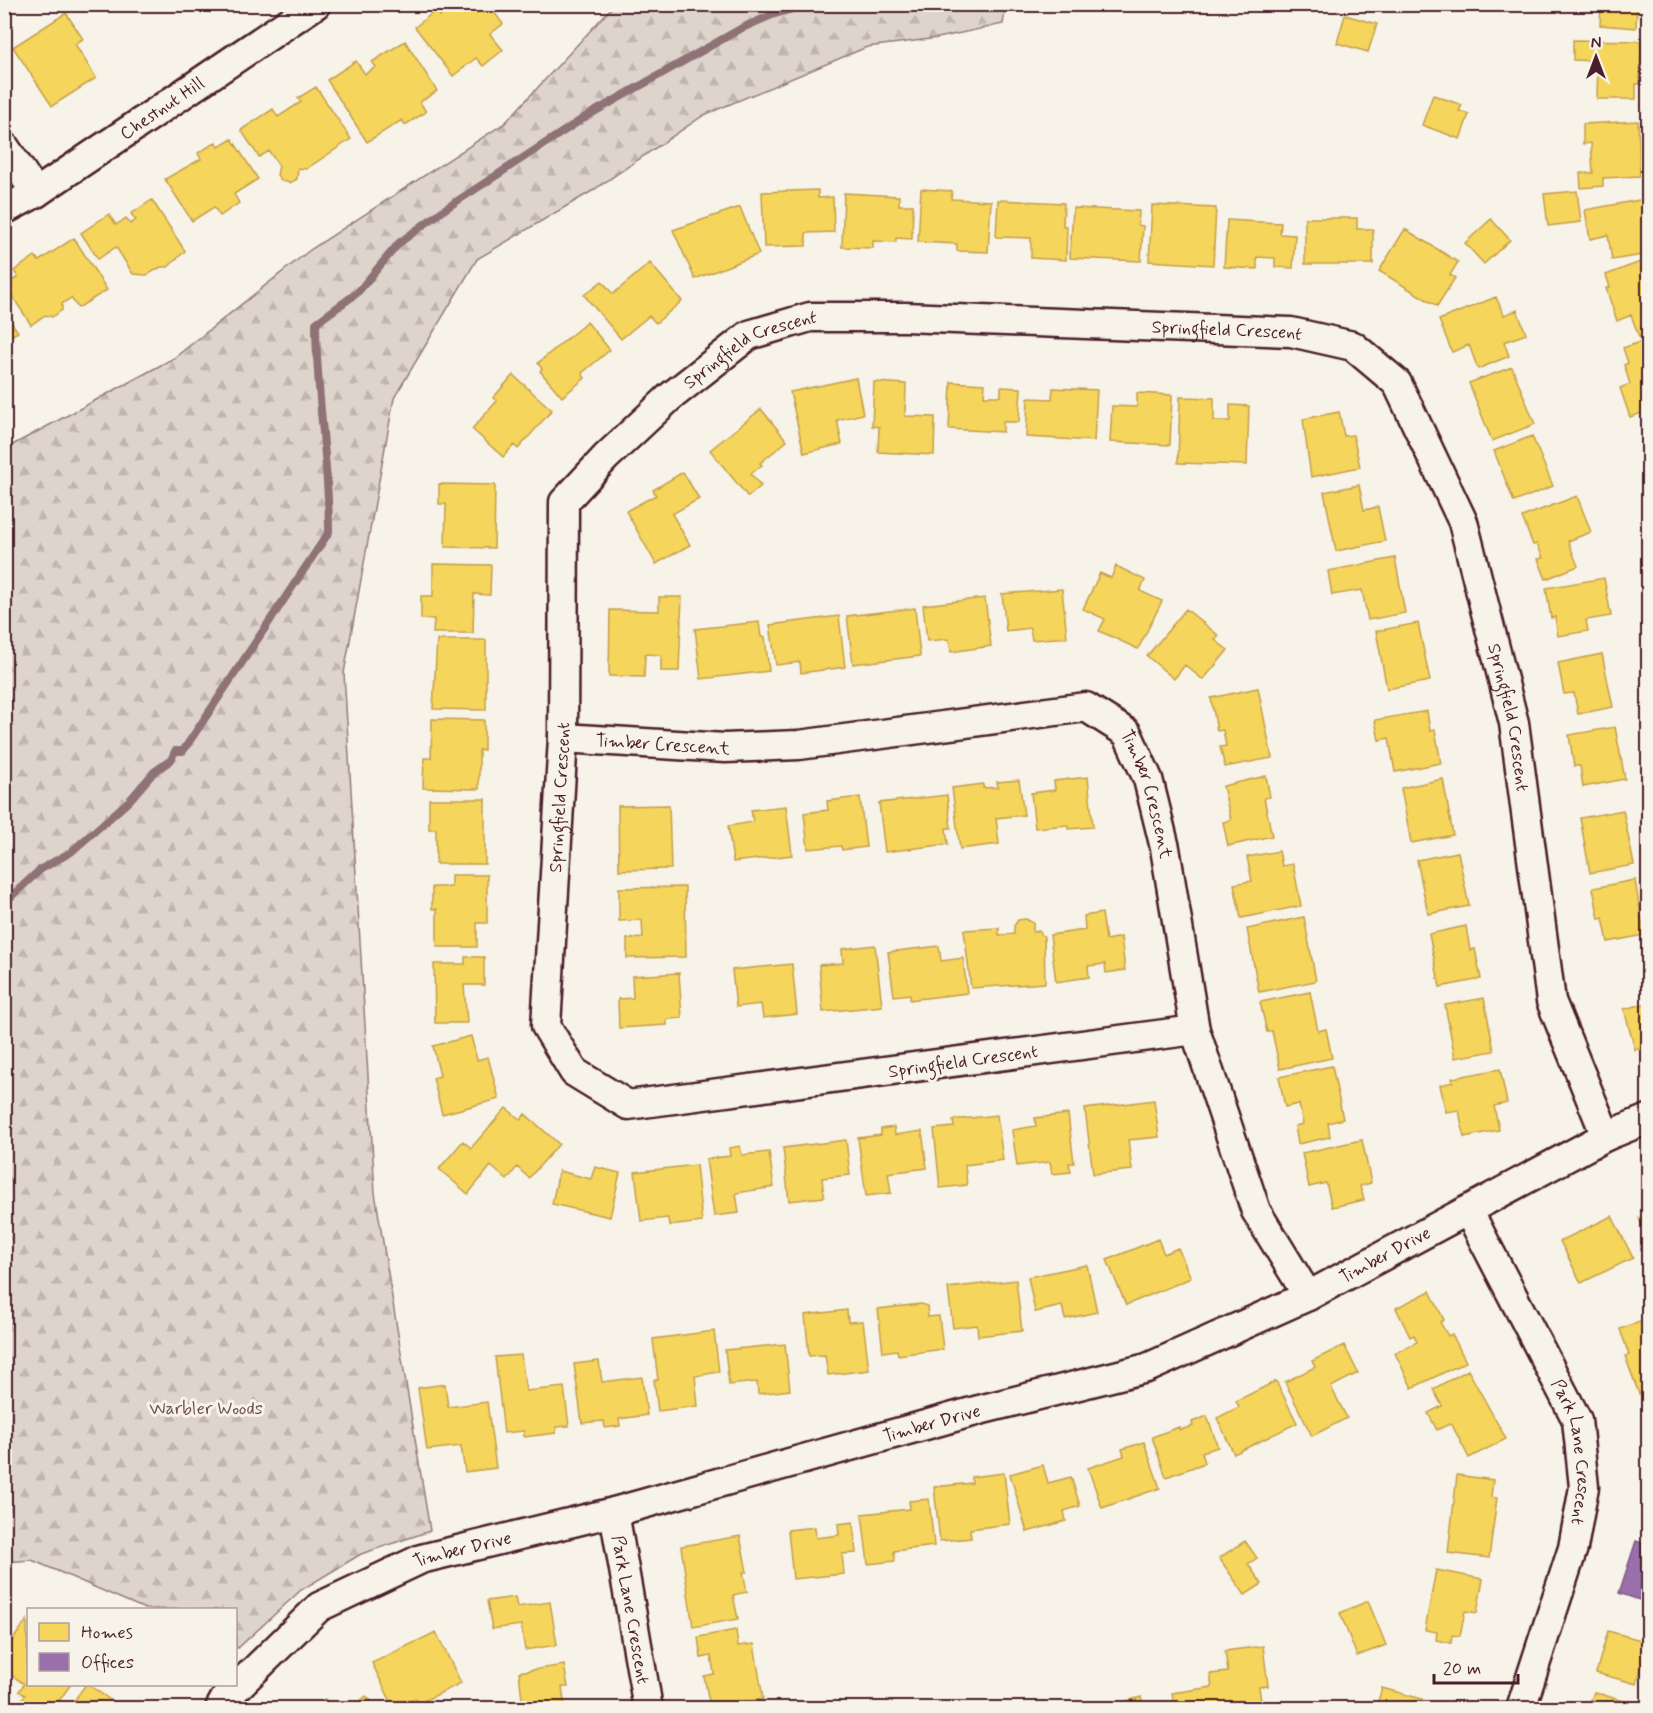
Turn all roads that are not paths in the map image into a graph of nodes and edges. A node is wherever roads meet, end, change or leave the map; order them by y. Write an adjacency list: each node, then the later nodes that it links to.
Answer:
1 (316, 4): 3 (street, Chestnut Hill)
2 (4, 146): 3 (street)
3 (36, 192): 4 (street, Chestnut Hill)
4 (4, 210)
5 (563, 738): 6 (street, Timber Crescent); 6 (street, Springfield Crescent); 8 (street, Springfield Crescent)
6 (1195, 1030): 10 (street, Timber Crescent)
7 (1648, 1119): 8 (street, Timber Drive)
8 (1606, 1136): 9 (street, Timber Drive)
9 (1468, 1210): 10 (street, Timber Drive); 14 (street, Park Lane Crescent)
10 (1308, 1296): 11 (street, Timber Drive)
11 (614, 1512): 12 (street, Timber Drive); 13 (street, Park Lane Crescent)
12 (220, 1708)
13 (648, 1708)
14 (1521, 1708)

